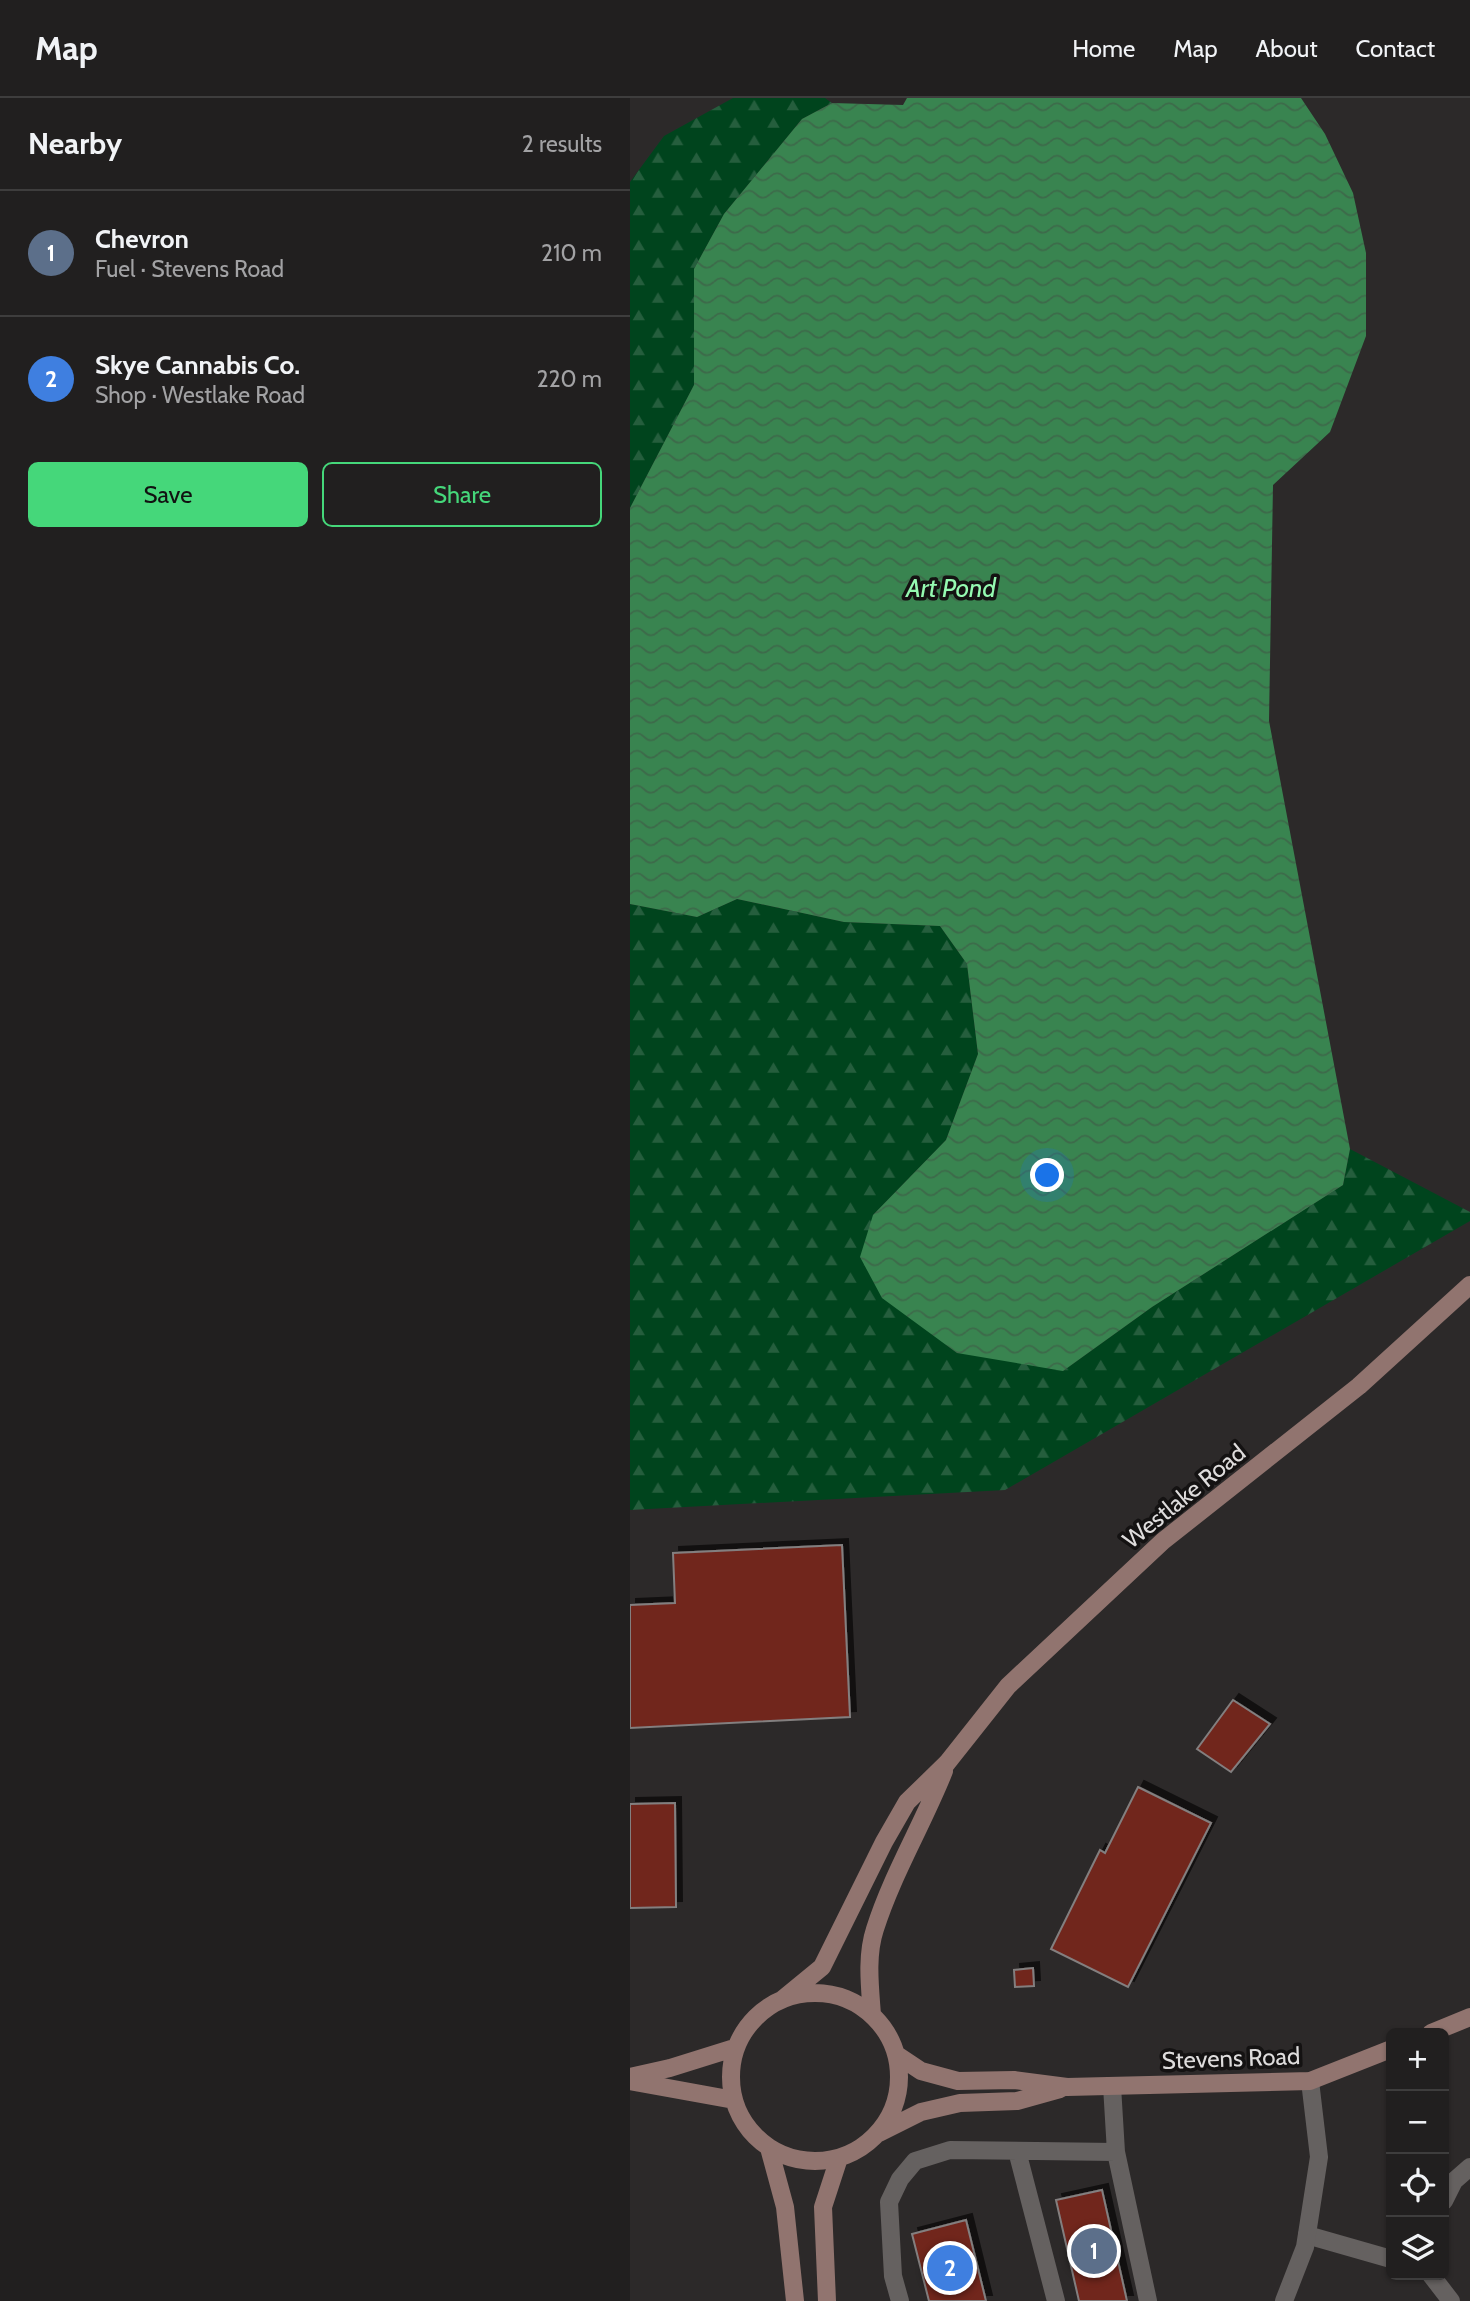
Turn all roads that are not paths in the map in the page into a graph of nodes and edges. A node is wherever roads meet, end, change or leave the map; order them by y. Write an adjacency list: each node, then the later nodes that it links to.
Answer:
1 (1470, 1285): 2 (main road, Westlake Road)
2 (947, 1763): 3 (main road, Westlake Road); 4 (main road, Westlake Road)
3 (783, 1999): 4 (main road); 7 (main road)
4 (872, 2015): 9 (main road)
5 (1470, 2017): 6 (main road)
6 (1443, 2028)
7 (734, 2048): 10 (main road); 14 (main road)
8 (1386, 2051): 11 (main road, Stevens Road)
9 (897, 2055): 13 (main road, Stevens Road); 15 (main road)
10 (630, 2079): 14 (main road)
11 (1310, 2081): 12 (main road, Stevens Road); 22 (street)
12 (1112, 2086): 13 (main road, Stevens Road); 18 (street)
13 (1067, 2087): 15 (main road, Stevens Road)
14 (734, 2100): 16 (main road)
15 (879, 2133): 19 (main road)
16 (769, 2148): 19 (main road); 25 (main road)
17 (1017, 2151): 18 (street); 27 (street); 28 (street)
18 (1116, 2152): 29 (street)
19 (839, 2158): 26 (main road)
20 (1470, 2167): 21 (street)
21 (1449, 2191)
22 (1307, 2235): 23 (street); 30 (street)
23 (1386, 2258)
24 (1435, 2280): 31 (street)
25 (795, 2301)
26 (827, 2301)
27 (900, 2301)
28 (1056, 2301)
29 (1149, 2301)
30 (1284, 2301)
31 (1451, 2301)

